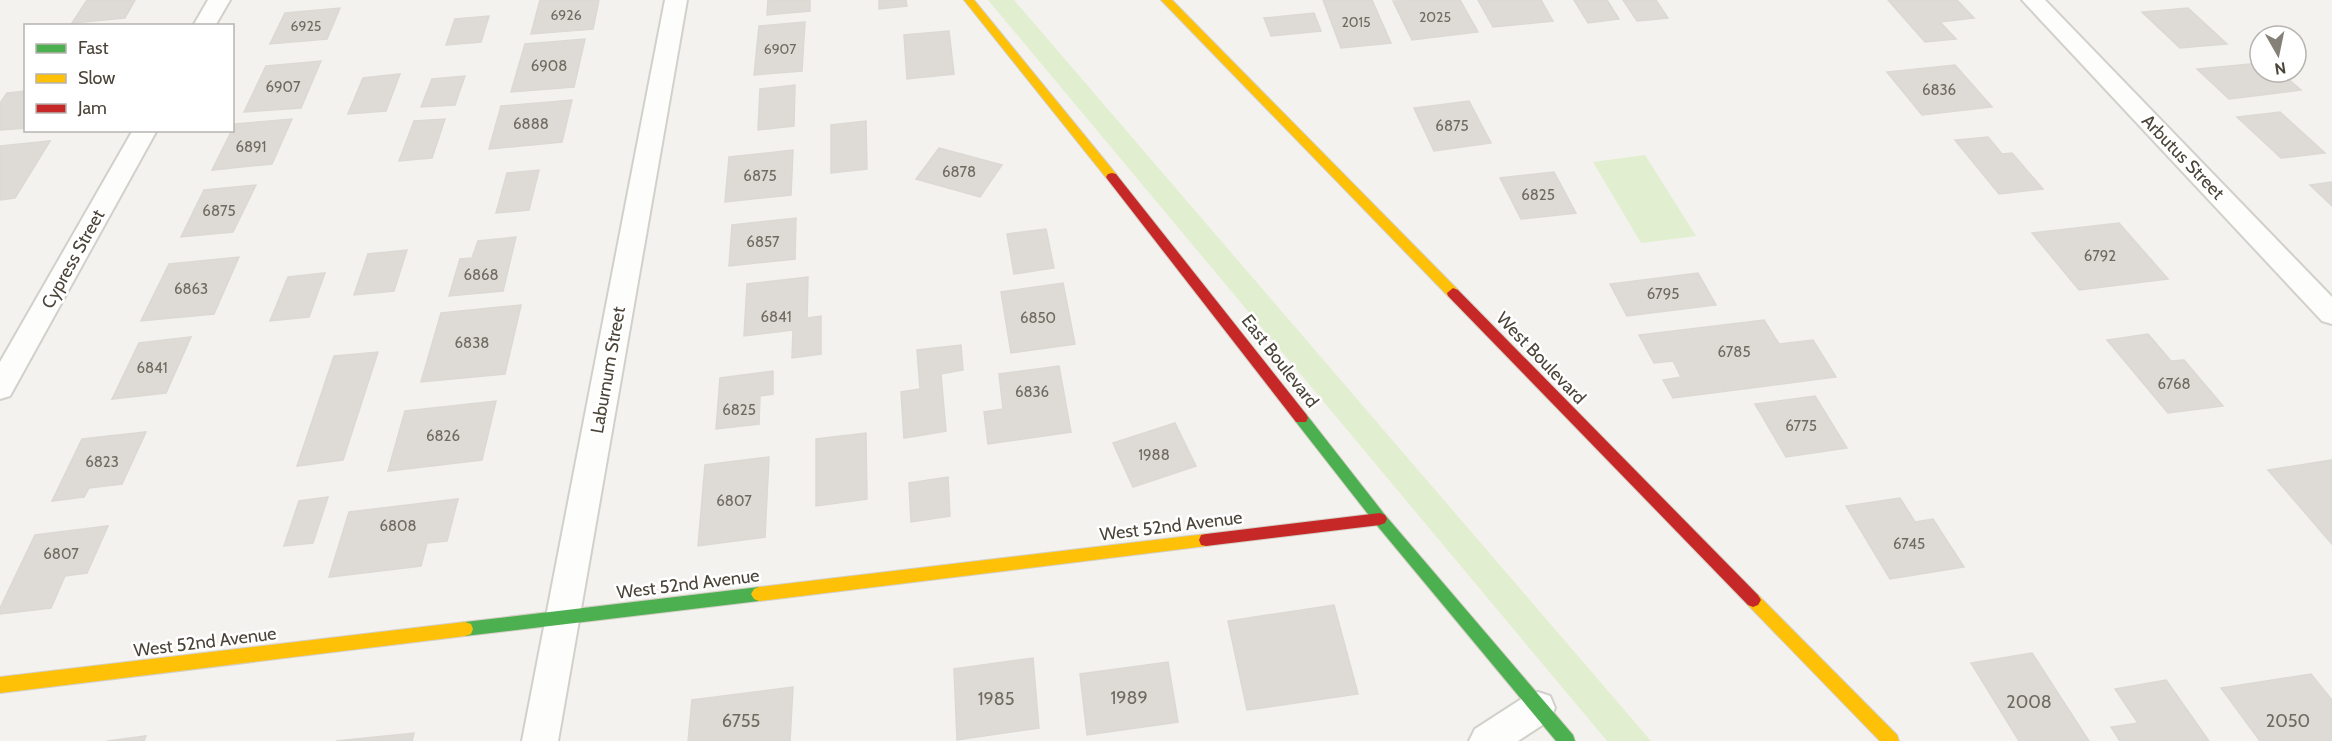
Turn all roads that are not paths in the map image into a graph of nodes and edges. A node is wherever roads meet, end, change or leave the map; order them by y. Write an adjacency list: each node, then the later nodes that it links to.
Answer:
1 (219, 0): 6 (street)
2 (676, 0): 11 (street, Laburnum Street)
3 (969, 0): 10 (street, East Boulevard)
4 (1166, 0): 17 (street, West Boulevard)
5 (2033, 0): 8 (street, Arbutus Street)
6 (205, 24)
7 (144, 132): 9 (street, Cypress Street)
8 (2332, 314)
9 (0, 388)
10 (1380, 519): 11 (street, West 52nd Avenue); 13 (street, East Boulevard)
11 (562, 617): 12 (street, West 52nd Avenue); 14 (street, Laburnum Street)
12 (0, 685)
13 (1538, 708): 15 (street); 16 (street, East Boulevard)
14 (540, 741)
15 (1487, 741)
16 (1567, 741)
17 (1891, 741)

